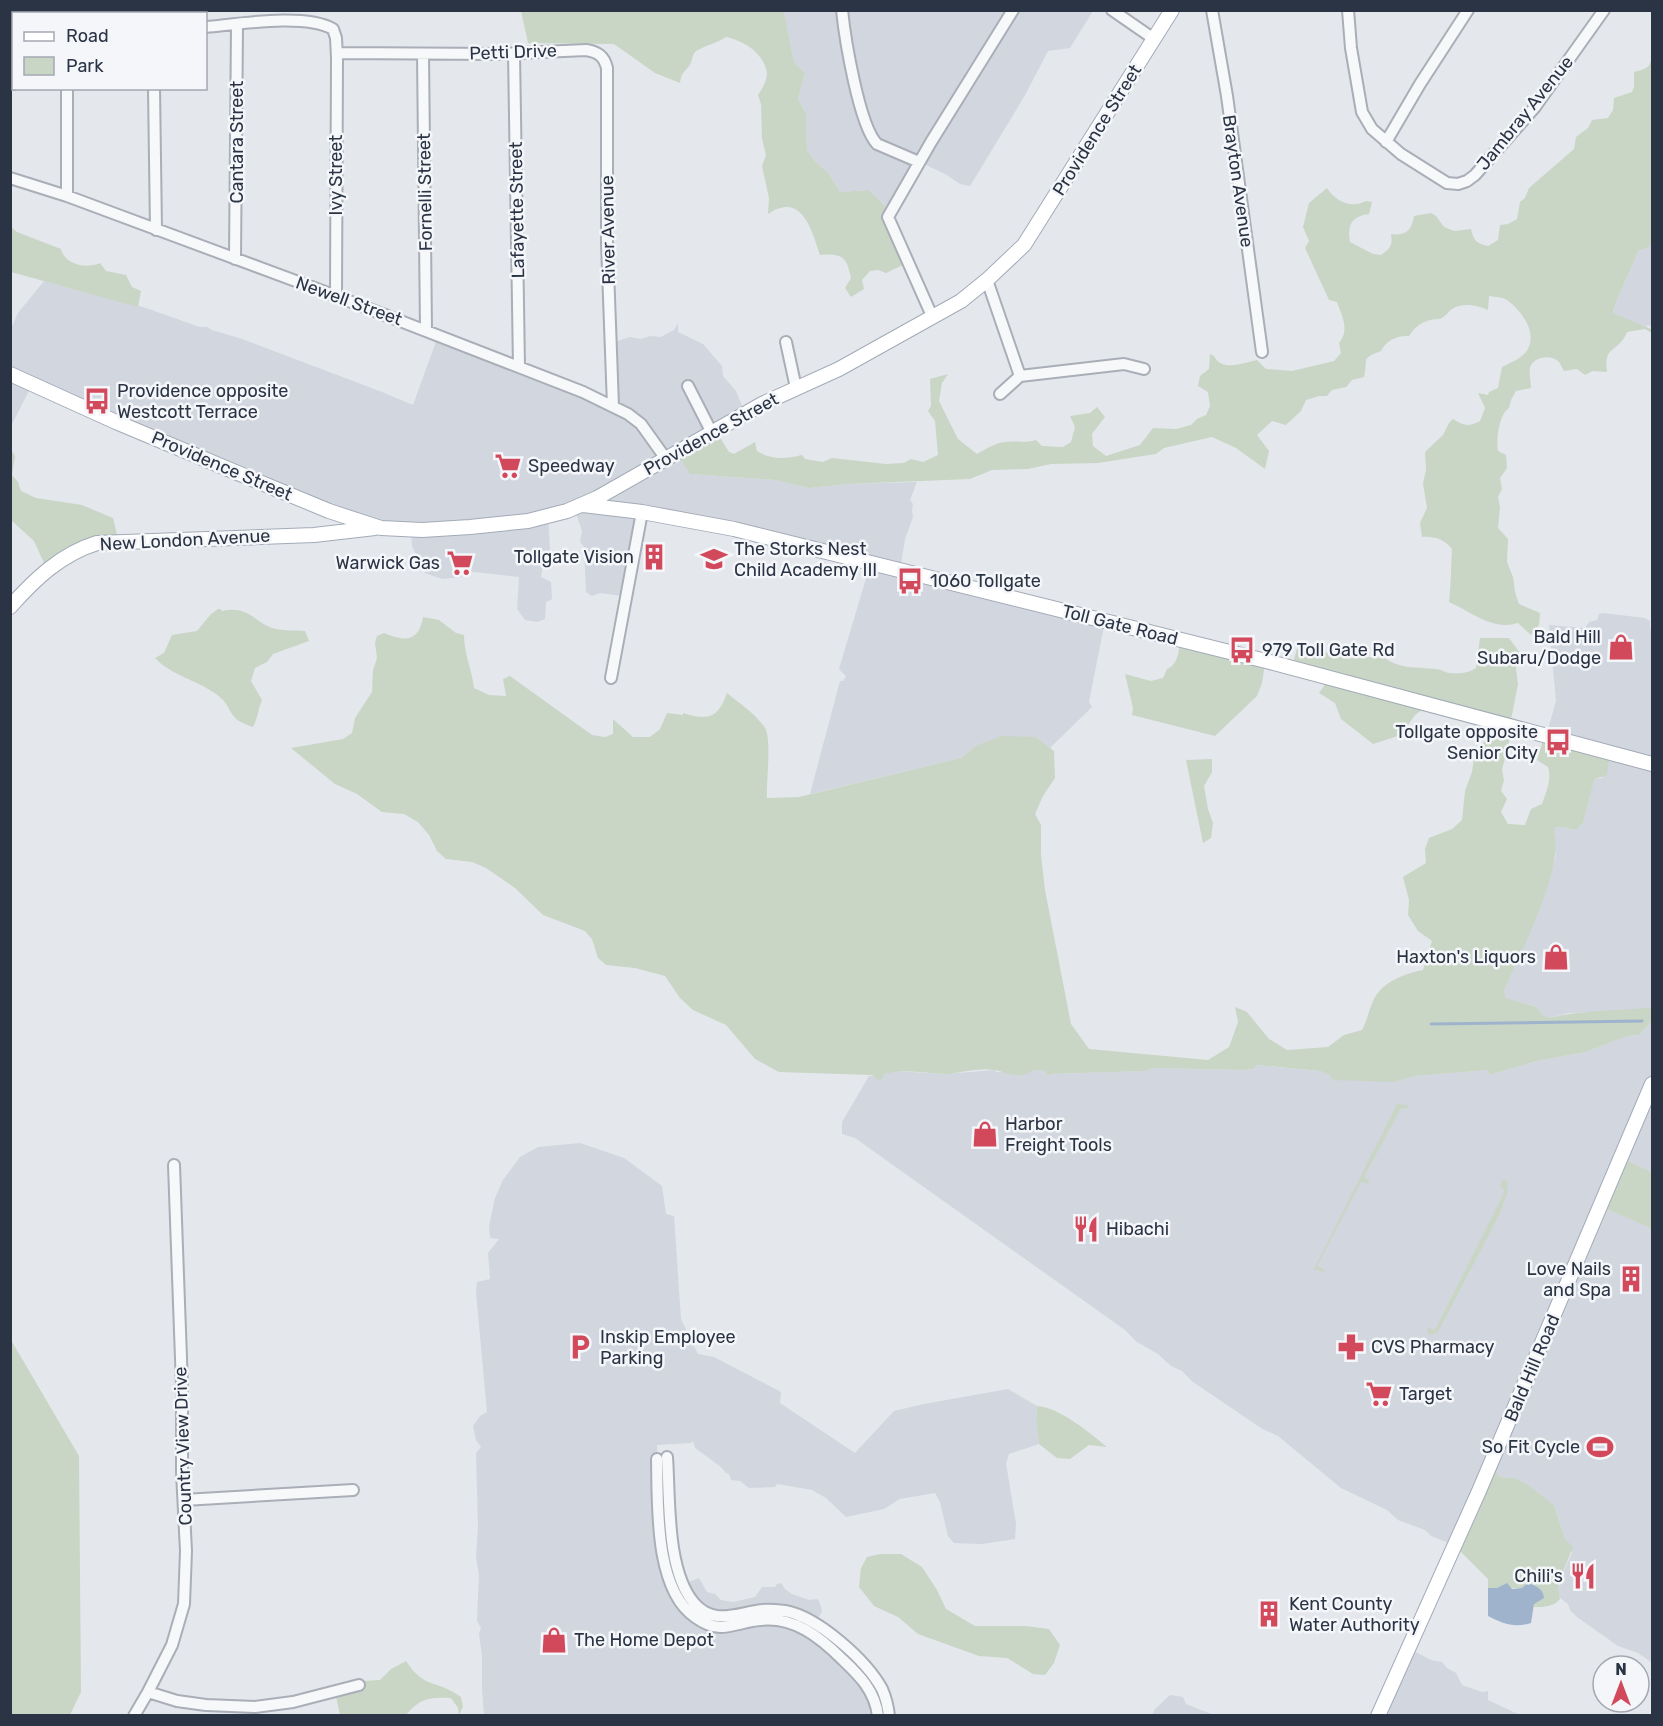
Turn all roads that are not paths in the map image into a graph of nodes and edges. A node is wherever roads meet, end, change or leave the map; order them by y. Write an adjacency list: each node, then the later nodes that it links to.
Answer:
1 (842, 10): 19 (street)
2 (1013, 10): 19 (street)
3 (1112, 10): 11 (street)
4 (1172, 10): 11 (main road, Providence Street)
5 (1212, 10): 29 (street, Brayton Avenue)
6 (1348, 10): 18 (street)
7 (1468, 10): 18 (street)
8 (1604, 10): 18 (street, Jambray Avenue)
9 (237, 25): 10 (street); 12 (street, Ivy Street); 23 (street, Cantara Street)
10 (207, 27)
11 (1154, 39): 24 (main road, Providence Street)
12 (337, 53): 14 (street, Petti Drive); 25 (street, Ivy Street)
13 (514, 53): 14 (street, Petti Drive); 15 (street, Petti Drive); 30 (street, Lafayette Street)
14 (423, 54): 27 (street, Fornelli Street)
15 (602, 56): 37 (street, River Avenue)
16 (67, 90): 21 (street)
17 (154, 90): 22 (street)
18 (1386, 142)
19 (919, 162): 26 (street)
20 (10, 178): 21 (street, Newell Street)
21 (67, 196): 22 (street, Newell Street)
22 (156, 230): 23 (street, Newell Street)
23 (235, 259): 25 (street, Newell Street)
24 (987, 280): 26 (main road, Providence Street); 33 (street)
25 (336, 296): 27 (street, Newell Street)
26 (932, 316): 35 (main road, Providence Street)
27 (426, 330): 30 (street, Newell Street)
28 (786, 342): 35 (street)
29 (1262, 352)
30 (519, 367): 37 (street, Newell Street)
31 (1143, 369): 33 (street)
32 (10, 374): 42 (main road, Providence Street)
33 (1020, 376): 36 (street)
34 (688, 386): 38 (street)
35 (796, 388): 38 (main road, Providence Street)
36 (1000, 394)
37 (613, 406): 39 (street, Newell Street)
38 (712, 433): 39 (main road, Providence Street)
39 (666, 459): 40 (main road, Providence Street)
40 (583, 505): 41 (main road, Toll Gate Road); 42 (main road, Providence Street)
41 (642, 513): 44 (street); 45 (main road, Toll Gate Road)
42 (381, 528): 43 (main road, New London Avenue)
43 (10, 607)
44 (611, 678)
45 (1653, 764)
46 (1653, 1084): 55 (main road, Bald Hill Road)
47 (174, 1166): 49 (street, Country View Drive)
48 (353, 1490): 49 (street)
49 (184, 1500): 51 (street, Country View Drive)
50 (359, 1685): 51 (street)
51 (148, 1692): 52 (street, Country View Drive)
52 (134, 1716)
53 (878, 1716): 54 (street)
54 (889, 1716)
55 (1378, 1716)

